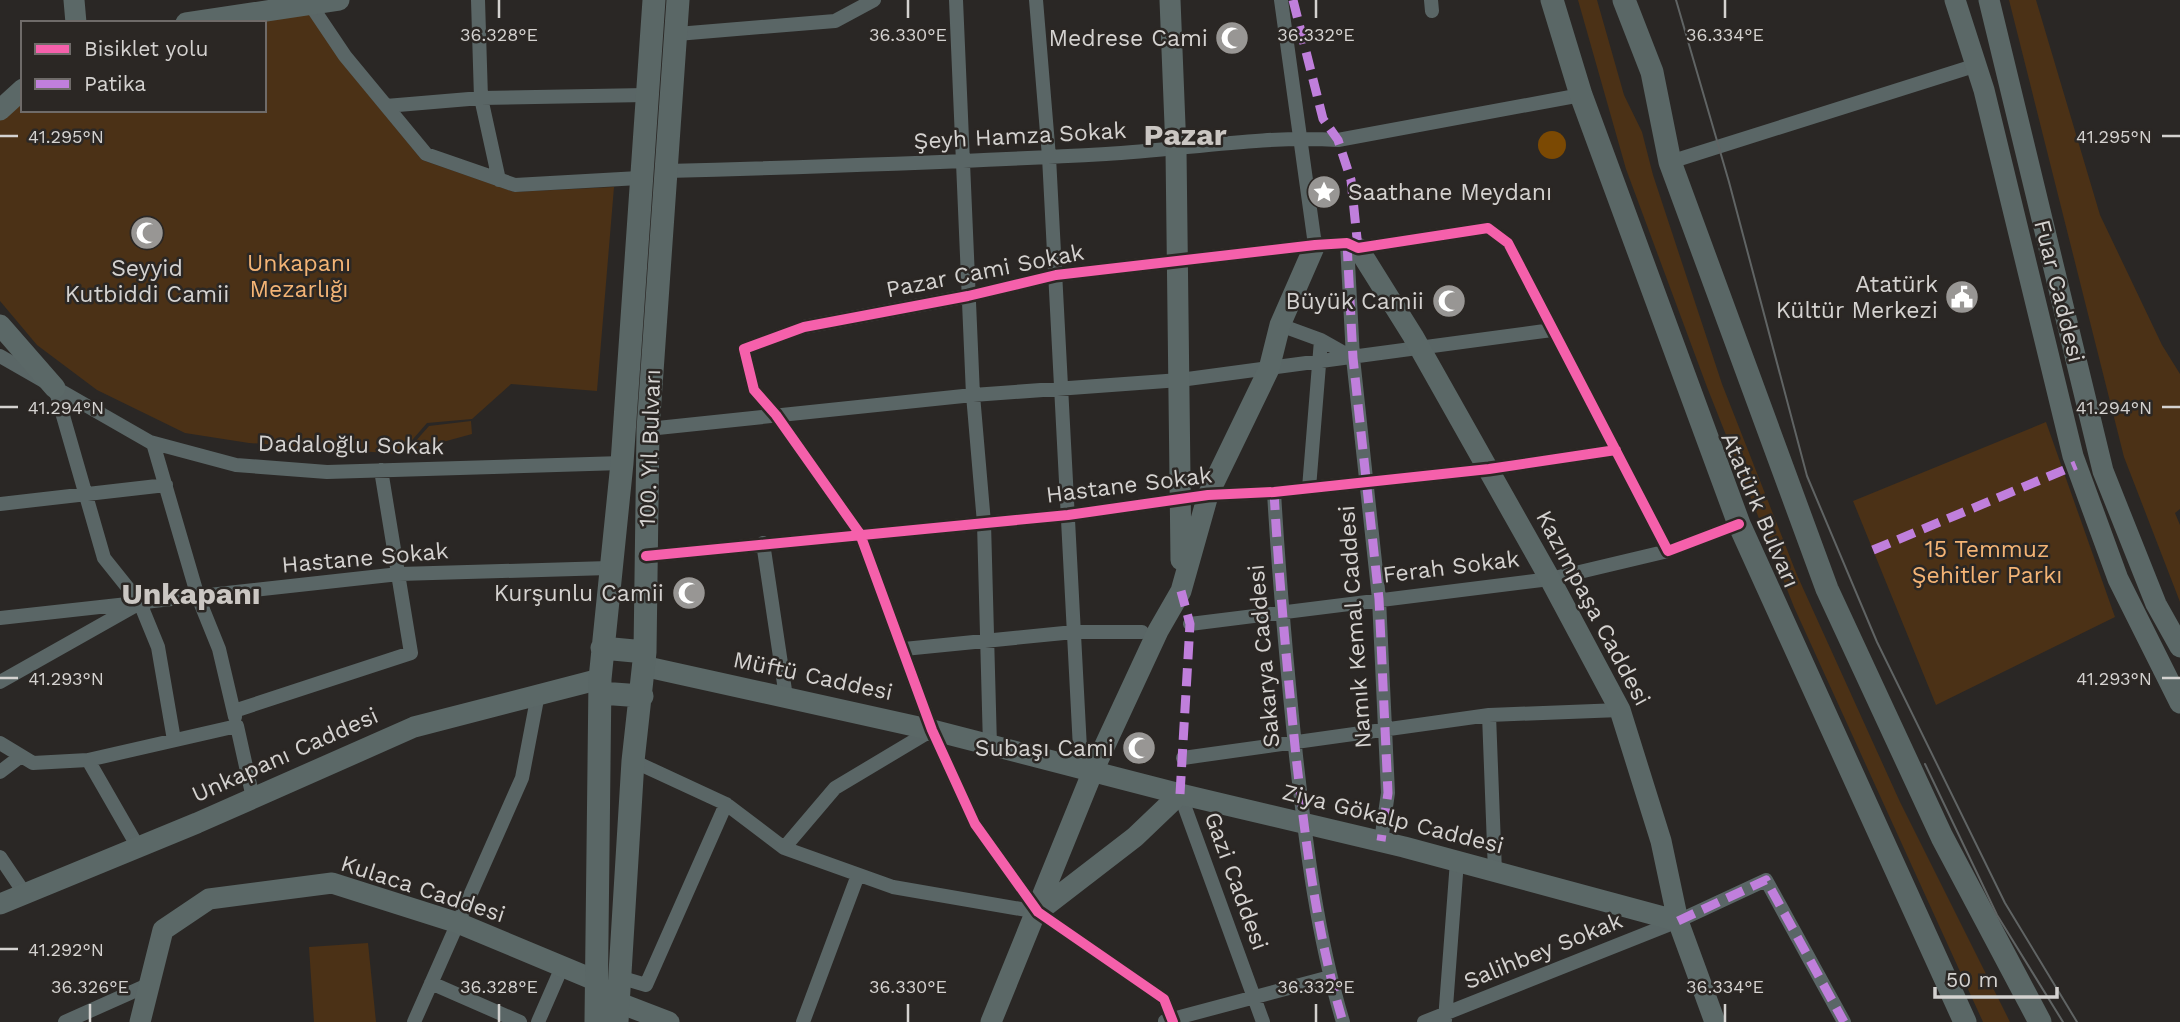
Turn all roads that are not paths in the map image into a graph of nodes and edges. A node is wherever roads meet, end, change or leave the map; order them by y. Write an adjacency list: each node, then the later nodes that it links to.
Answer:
1 (74, 0): 16 (main road)
2 (339, 0): 15 (main road)
3 (478, 0): 23 (street)
4 (654, 0): 21 (main road, 100. Yıl Bulvarı)
5 (678, 0): 18 (main road, 100. Yıl Bulvarı)
6 (874, 0): 18 (street)
7 (956, 0): 30 (street)
8 (1036, 0): 28 (street)
9 (1170, 0): 27 (main road)
10 (1281, 0): 26 (street)
11 (1552, 0): 22 (main road, Atatürk Bulvarı)
12 (1624, 0): 29 (main road, Atatürk Bulvarı)
13 (1955, 0): 19 (main road, Fuar Caddesi)
14 (1989, 0): 87 (main road, Fuar Caddesi)
15 (310, 4): 17 (main road); 24 (street)
16 (76, 21)
17 (199, 21)
18 (677, 34): 31 (main road, 100. Yıl Bulvarı)
19 (1977, 65): 29 (street); 96 (main road, Fuar Caddesi)
20 (21, 91): 25 (main road)
21 (646, 95): 23 (street); 32 (main road, 100. Yıl Bulvarı)
22 (1581, 95): 26 (street, Şeyh Hamza Sokak); 69 (main road, Atatürk Bulvarı)
23 (481, 99): 24 (street); 33 (street)
24 (386, 106): 33 (street)
25 (0, 110)
26 (1300, 138): 27 (street, Şeyh Hamza Sokak); 34 (street)
27 (1176, 150): 28 (street, Şeyh Hamza Sokak); 36 (main road)
28 (1049, 157): 30 (street, Şeyh Hamza Sokak); 37 (street)
29 (1670, 162): 153 (main road, Atatürk Bulvarı)
30 (962, 163): 31 (street, Şeyh Hamza Sokak); 38 (street)
31 (666, 171): 53 (main road, 100. Yıl Bulvarı)
32 (639, 178): 33 (street); 56 (main road, 100. Yıl Bulvarı)
33 (499, 180)
34 (1315, 245): 35 (street, Pazar Cami Sokak); 36 (street, Pazar Cami Sokak); 39 (main road)
35 (1352, 245): 41 (street, Pazar Cami Sokak); 43 (main road, Kazımpaşa Caddesi); 44 (street, Namık Kemal Caddesi)
36 (1177, 259): 37 (street, Pazar Cami Sokak); 48 (main road)
37 (1056, 275): 38 (street, Pazar Cami Sokak); 50 (street)
38 (968, 296): 51 (street); 52 (street, Pazar Cami Sokak)
39 (1280, 325): 42 (street); 47 (main road)
40 (0, 326): 49 (main road)
41 (1552, 330): 43 (street); 55 (street, Pazar Cami Sokak)
42 (1321, 340): 44 (street); 46 (street)
43 (1420, 349): 44 (street); 58 (main road, Kazımpaşa Caddesi)
44 (1353, 358): 46 (street); 59 (street, Namık Kemal Caddesi)
45 (4, 361): 49 (street, Dadaloğlu Sokak)
46 (1317, 363): 47 (street); 61 (street)
47 (1269, 369): 48 (street); 64 (main road)
48 (1180, 380): 50 (street); 65 (main road)
49 (55, 388): 54 (street, Dadaloğlu Sokak); 63 (street)
50 (1062, 390): 51 (street); 67 (street)
51 (973, 396): 52 (street); 68 (street)
52 (776, 415): 53 (street); 70 (street)
53 (648, 429): 73 (main road, 100. Yıl Bulvarı)
54 (153, 443): 57 (street, Dadaloğlu Sokak); 60 (street)
55 (1616, 450): 58 (street, Hastane Sokak); 72 (street, Pazar Cami Sokak)
56 (622, 463): 57 (street, Dadaloğlu Sokak); 74 (main road, 100. Yıl Bulvarı)
57 (381, 470): 75 (street)
58 (1489, 470): 59 (street, Hastane Sokak); 76 (main road, Kazımpaşa Caddesi)
59 (1368, 482): 61 (street, Hastane Sokak); 79 (street, Namık Kemal Caddesi)
60 (166, 485): 63 (street); 78 (street)
61 (1309, 488): 62 (street, Hastane Sokak)
62 (1274, 492): 64 (street, Hastane Sokak); 81 (street, Sakarya Caddesi)
63 (85, 493): 66 (street); 80 (street)
64 (1208, 495): 65 (street, Hastane Sokak); 77 (main road)
65 (1182, 501): 67 (street, Hastane Sokak); 77 (main road)
66 (0, 504)
67 (1068, 515): 68 (street, Hastane Sokak); 84 (street)
68 (984, 523): 70 (street, Hastane Sokak); 86 (street)
69 (1738, 524): 72 (street, Ferah Sokak); 152 (main road, Atatürk Bulvarı)
70 (860, 534): 71 (street, Hastane Sokak); 89 (street)
71 (763, 543): 73 (street, Hastane Sokak); 95 (street)
72 (1668, 551): 76 (street, Ferah Sokak)
73 (646, 556): 90 (main road, 100. Yıl Bulvarı)
74 (609, 568): 75 (street, Hastane Sokak); 88 (main road, 100. Yıl Bulvarı)
75 (399, 574): 78 (street, Hastane Sokak); 98 (street)
76 (1550, 579): 79 (street, Ferah Sokak); 97 (main road, Kazımpaşa Caddesi)
77 (1181, 591): 111 (main road)
78 (198, 597): 80 (street, Hastane Sokak); 98 (street)
79 (1379, 599): 81 (street, Ferah Sokak); 102 (street, Namık Kemal Caddesi)
80 (140, 603): 82 (street, Hastane Sokak); 91 (street); 103 (street)
81 (1281, 610): 83 (street, Ferah Sokak); 105 (street, Sakarya Caddesi)
82 (0, 618)
83 (1190, 624)
84 (1074, 632): 85 (street); 86 (street); 111 (street)
85 (1142, 632)
86 (985, 641): 89 (street); 106 (street)
87 (2180, 647)
88 (602, 648): 90 (main road); 92 (main road, 100. Yıl Bulvarı)
89 (904, 649): 101 (street)
90 (644, 659): 94 (main road, 100. Yıl Bulvarı); 95 (main road, Müftü Caddesi)
91 (0, 682)
92 (600, 686): 93 (main road, Unkapanı Caddesi); 94 (main road); 131 (main road, 100. Yıl Bulvarı)
93 (538, 694): 114 (main road, Unkapanı Caddesi); 128 (street)
94 (642, 696): 110 (main road, 100. Yıl Bulvarı)
95 (786, 697): 101 (main road, Müftü Caddesi)
96 (2180, 703)
97 (1620, 710): 99 (street); 127 (main road, Kazımpaşa Caddesi)
98 (234, 711): 100 (street)
99 (1489, 715): 102 (street); 122 (street)
100 (237, 726): 103 (street); 114 (street)
101 (932, 730): 106 (main road, Müftü Caddesi); 119 (street); 126 (street)
102 (1385, 731): 105 (street); 117 (street, Namık Kemal Caddesi)
103 (174, 740): 109 (street)
104 (0, 743): 107 (street)
105 (1295, 744): 108 (street); 116 (street, Sakarya Caddesi)
106 (990, 746): 111 (main road, Müftü Caddesi)
107 (22, 756): 109 (street); 112 (street)
108 (1183, 758)
109 (88, 760): 118 (street)
110 (633, 761): 115 (street); 131 (main road, 100. Yıl Bulvarı)
111 (1087, 769): 113 (main road, Ziya Gökalp Caddesi); 126 (main road)
112 (0, 772)
113 (1180, 794): 116 (main road, Ziya Gökalp Caddesi); 126 (main road); 134 (street, Gazi Caddesi)
114 (253, 798): 118 (main road, Unkapanı Caddesi)
115 (726, 804): 119 (street); 131 (street)
116 (1303, 822): 117 (main road, Ziya Gökalp Caddesi); 130 (street, Sakarya Caddesi)
117 (1381, 841): 121 (main road, Ziya Gökalp Caddesi)
118 (138, 847): 124 (main road, Unkapanı Caddesi)
119 (784, 848): 123 (street)
120 (0, 857): 124 (street)
121 (1457, 861): 122 (main road, Ziya Gökalp Caddesi); 136 (street)
122 (1495, 872): 127 (main road, Ziya Gökalp Caddesi)
123 (858, 875): 126 (street); 146 (street)
124 (25, 894): 125 (main road, Unkapanı Caddesi)
125 (0, 904)
126 (1038, 912): 137 (street); 147 (main road)
127 (1678, 922): 136 (street, Salihbey Sokak); 138 (street, Salihbey Sokak); 151 (main road, Kazımpaşa Caddesi)
128 (458, 923): 129 (main road, Kulaca Caddesi); 132 (street); 133 (main road, Kulaca Caddesi)
129 (562, 967): 131 (main road, Kulaca Caddesi); 143 (street)
130 (1329, 977): 134 (street); 149 (street, Sakarya Caddesi)
131 (608, 979): 135 (main road, 100. Yıl Bulvarı); 144 (main road, 100. Yıl Bulvarı)
132 (431, 983): 141 (street); 142 (street)
133 (150, 984): 139 (street); 140 (main road, Kulaca Caddesi)
134 (1254, 999): 137 (street); 148 (street, Gazi Caddesi)
135 (617, 1012): 145 (main road)
136 (1445, 1018): 150 (street, Salihbey Sokak)
137 (1169, 1021)
138 (1840, 1021)
139 (65, 1022)
140 (140, 1022)
141 (414, 1022)
142 (520, 1022)
143 (538, 1022)
144 (596, 1022)
145 (669, 1022)
146 (803, 1022)
147 (991, 1022)
148 (1263, 1022)
149 (1343, 1022)
150 (1424, 1022)
151 (1715, 1022)
152 (1965, 1022)
153 (2040, 1022)

